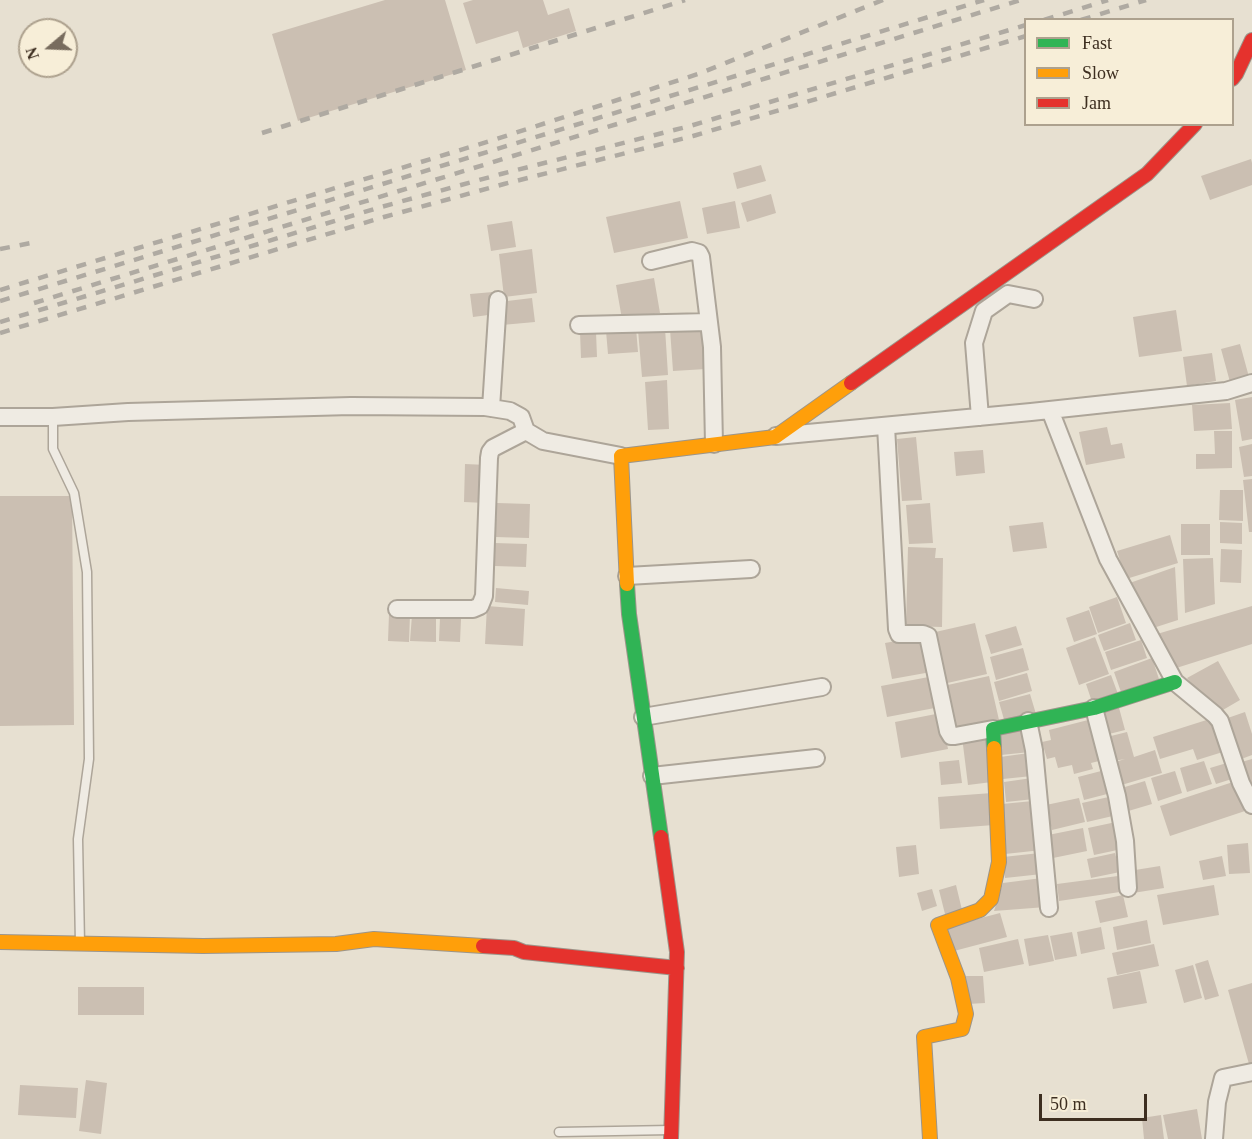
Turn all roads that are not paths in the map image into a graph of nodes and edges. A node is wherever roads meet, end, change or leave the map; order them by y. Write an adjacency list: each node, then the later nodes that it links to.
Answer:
1 (1252, 40): 2 (street)
2 (1234, 77)
3 (1193, 126): 17 (street)
4 (651, 261): 7 (street)
5 (1034, 299): 14 (street)
6 (498, 300): 10 (street)
7 (709, 322): 8 (street); 18 (street)
8 (579, 325)
9 (1252, 383): 11 (street)
10 (491, 408): 13 (street); 16 (street)
11 (1050, 410): 14 (street); 23 (street)
12 (0, 417): 13 (street)
13 (53, 417): 35 (lane)
14 (980, 417): 15 (street)
15 (886, 426): 17 (street); 28 (street)
16 (526, 430): 19 (street); 22 (street)
17 (775, 436): 18 (street)
18 (714, 444): 19 (street)
19 (621, 456): 21 (street)
20 (750, 569): 21 (street)
21 (627, 576): 26 (street)
22 (397, 609)
23 (1175, 682): 25 (street); 31 (street)
24 (822, 687): 26 (street)
25 (1094, 708): 27 (street); 32 (street)
26 (643, 717): 30 (street)
27 (1028, 722): 28 (street); 33 (street)
28 (993, 729): 40 (street)
29 (816, 758): 30 (street)
30 (652, 776): 36 (street)
31 (1252, 805)
32 (1128, 888)
33 (1049, 908)
34 (0, 942): 35 (street)
35 (80, 944): 36 (street)
36 (677, 968): 39 (street)
37 (1252, 1072): 41 (street)
38 (559, 1132): 39 (lane)
39 (671, 1135)
40 (930, 1139)
41 (1214, 1139)

